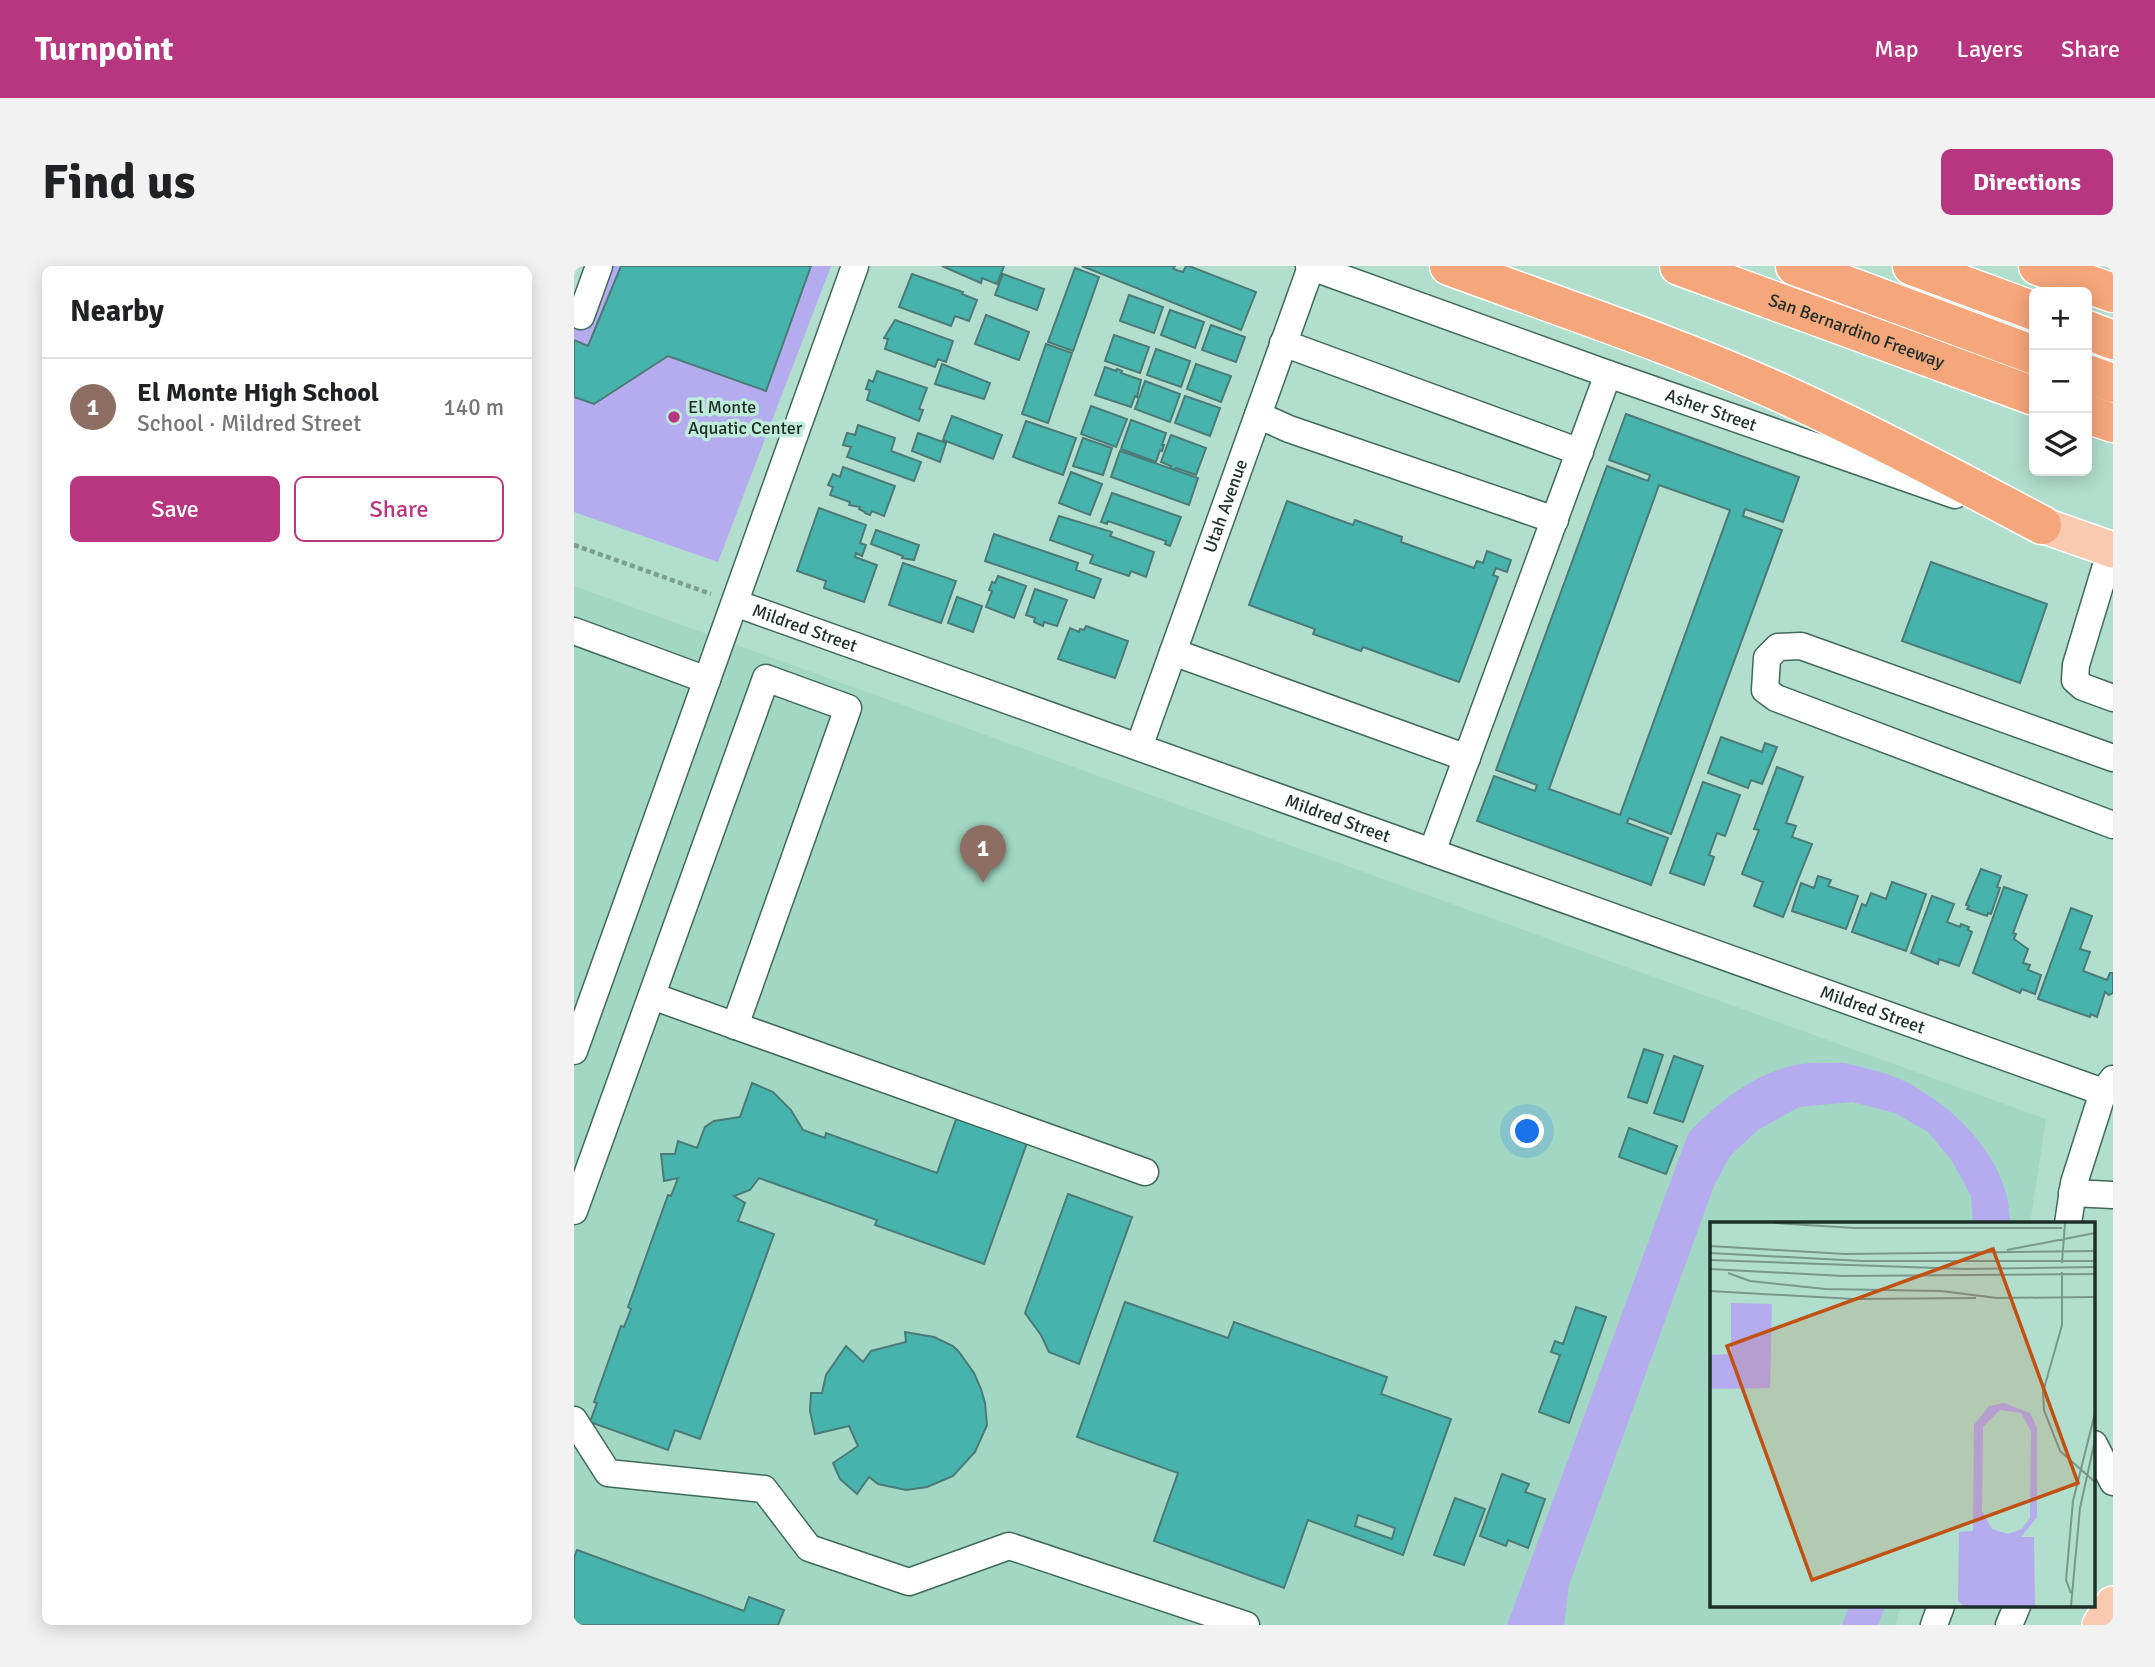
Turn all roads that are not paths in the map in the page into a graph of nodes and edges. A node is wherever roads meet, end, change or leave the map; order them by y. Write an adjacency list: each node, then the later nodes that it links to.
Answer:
1 (599, 266): 11 (street)
2 (855, 266): 27 (street)
3 (1310, 266): 14 (street, Utah Avenue); 16 (street, Asher Street)
4 (1449, 266): 25 (highway)
5 (1679, 266): 19 (highway, San Bernardino Freeway)
6 (1795, 266): 15 (highway)
7 (1912, 266): 10 (highway)
8 (2038, 266): 9 (highway)
9 (2107, 289)
10 (2029, 309)
11 (581, 316)
12 (2092, 332): 13 (highway)
13 (2113, 340)
14 (1283, 343): 20 (street, Utah Avenue); 23 (street)
15 (2029, 353)
16 (1608, 374): 23 (street); 25 (street, Asher Street)
17 (2092, 376): 18 (highway)
18 (2113, 383)
19 (2029, 394)
20 (1258, 415): 24 (street); 29 (street, Utah Avenue)
21 (2092, 416): 22 (highway)
22 (2113, 423)
23 (1580, 452): 24 (street)
24 (1555, 520): 33 (street)
25 (2042, 525): 26 (main road, Asher Street)
26 (2112, 549): 31 (street)
27 (735, 603): 30 (street); 32 (street, Mildred Street)
28 (574, 631): 30 (street)
29 (1173, 652): 32 (street, Utah Avenue); 33 (street)
30 (707, 680): 39 (street)
31 (2113, 698)
32 (1139, 747): 36 (street, Mildred Street)
33 (1467, 758): 36 (street)
34 (2113, 758): 35 (street)
35 (2113, 825)
36 (1432, 852): 40 (street, Mildred Street)
37 (652, 996): 38 (street); 38 (street); 44 (street)
38 (735, 1026): 41 (street)
39 (574, 1051)
40 (2108, 1086): 42 (street)
41 (1145, 1172)
42 (2072, 1193): 43 (street); 45 (street)
43 (2113, 1195)
44 (574, 1211)
45 (2068, 1222)
46 (574, 1420): 50 (street)
47 (2113, 1604): 53 (main road)
48 (1940, 1608): 51 (street)
49 (2016, 1608): 52 (street)
50 (1246, 1625)
51 (1934, 1625)
52 (2009, 1625)
53 (2101, 1625)

